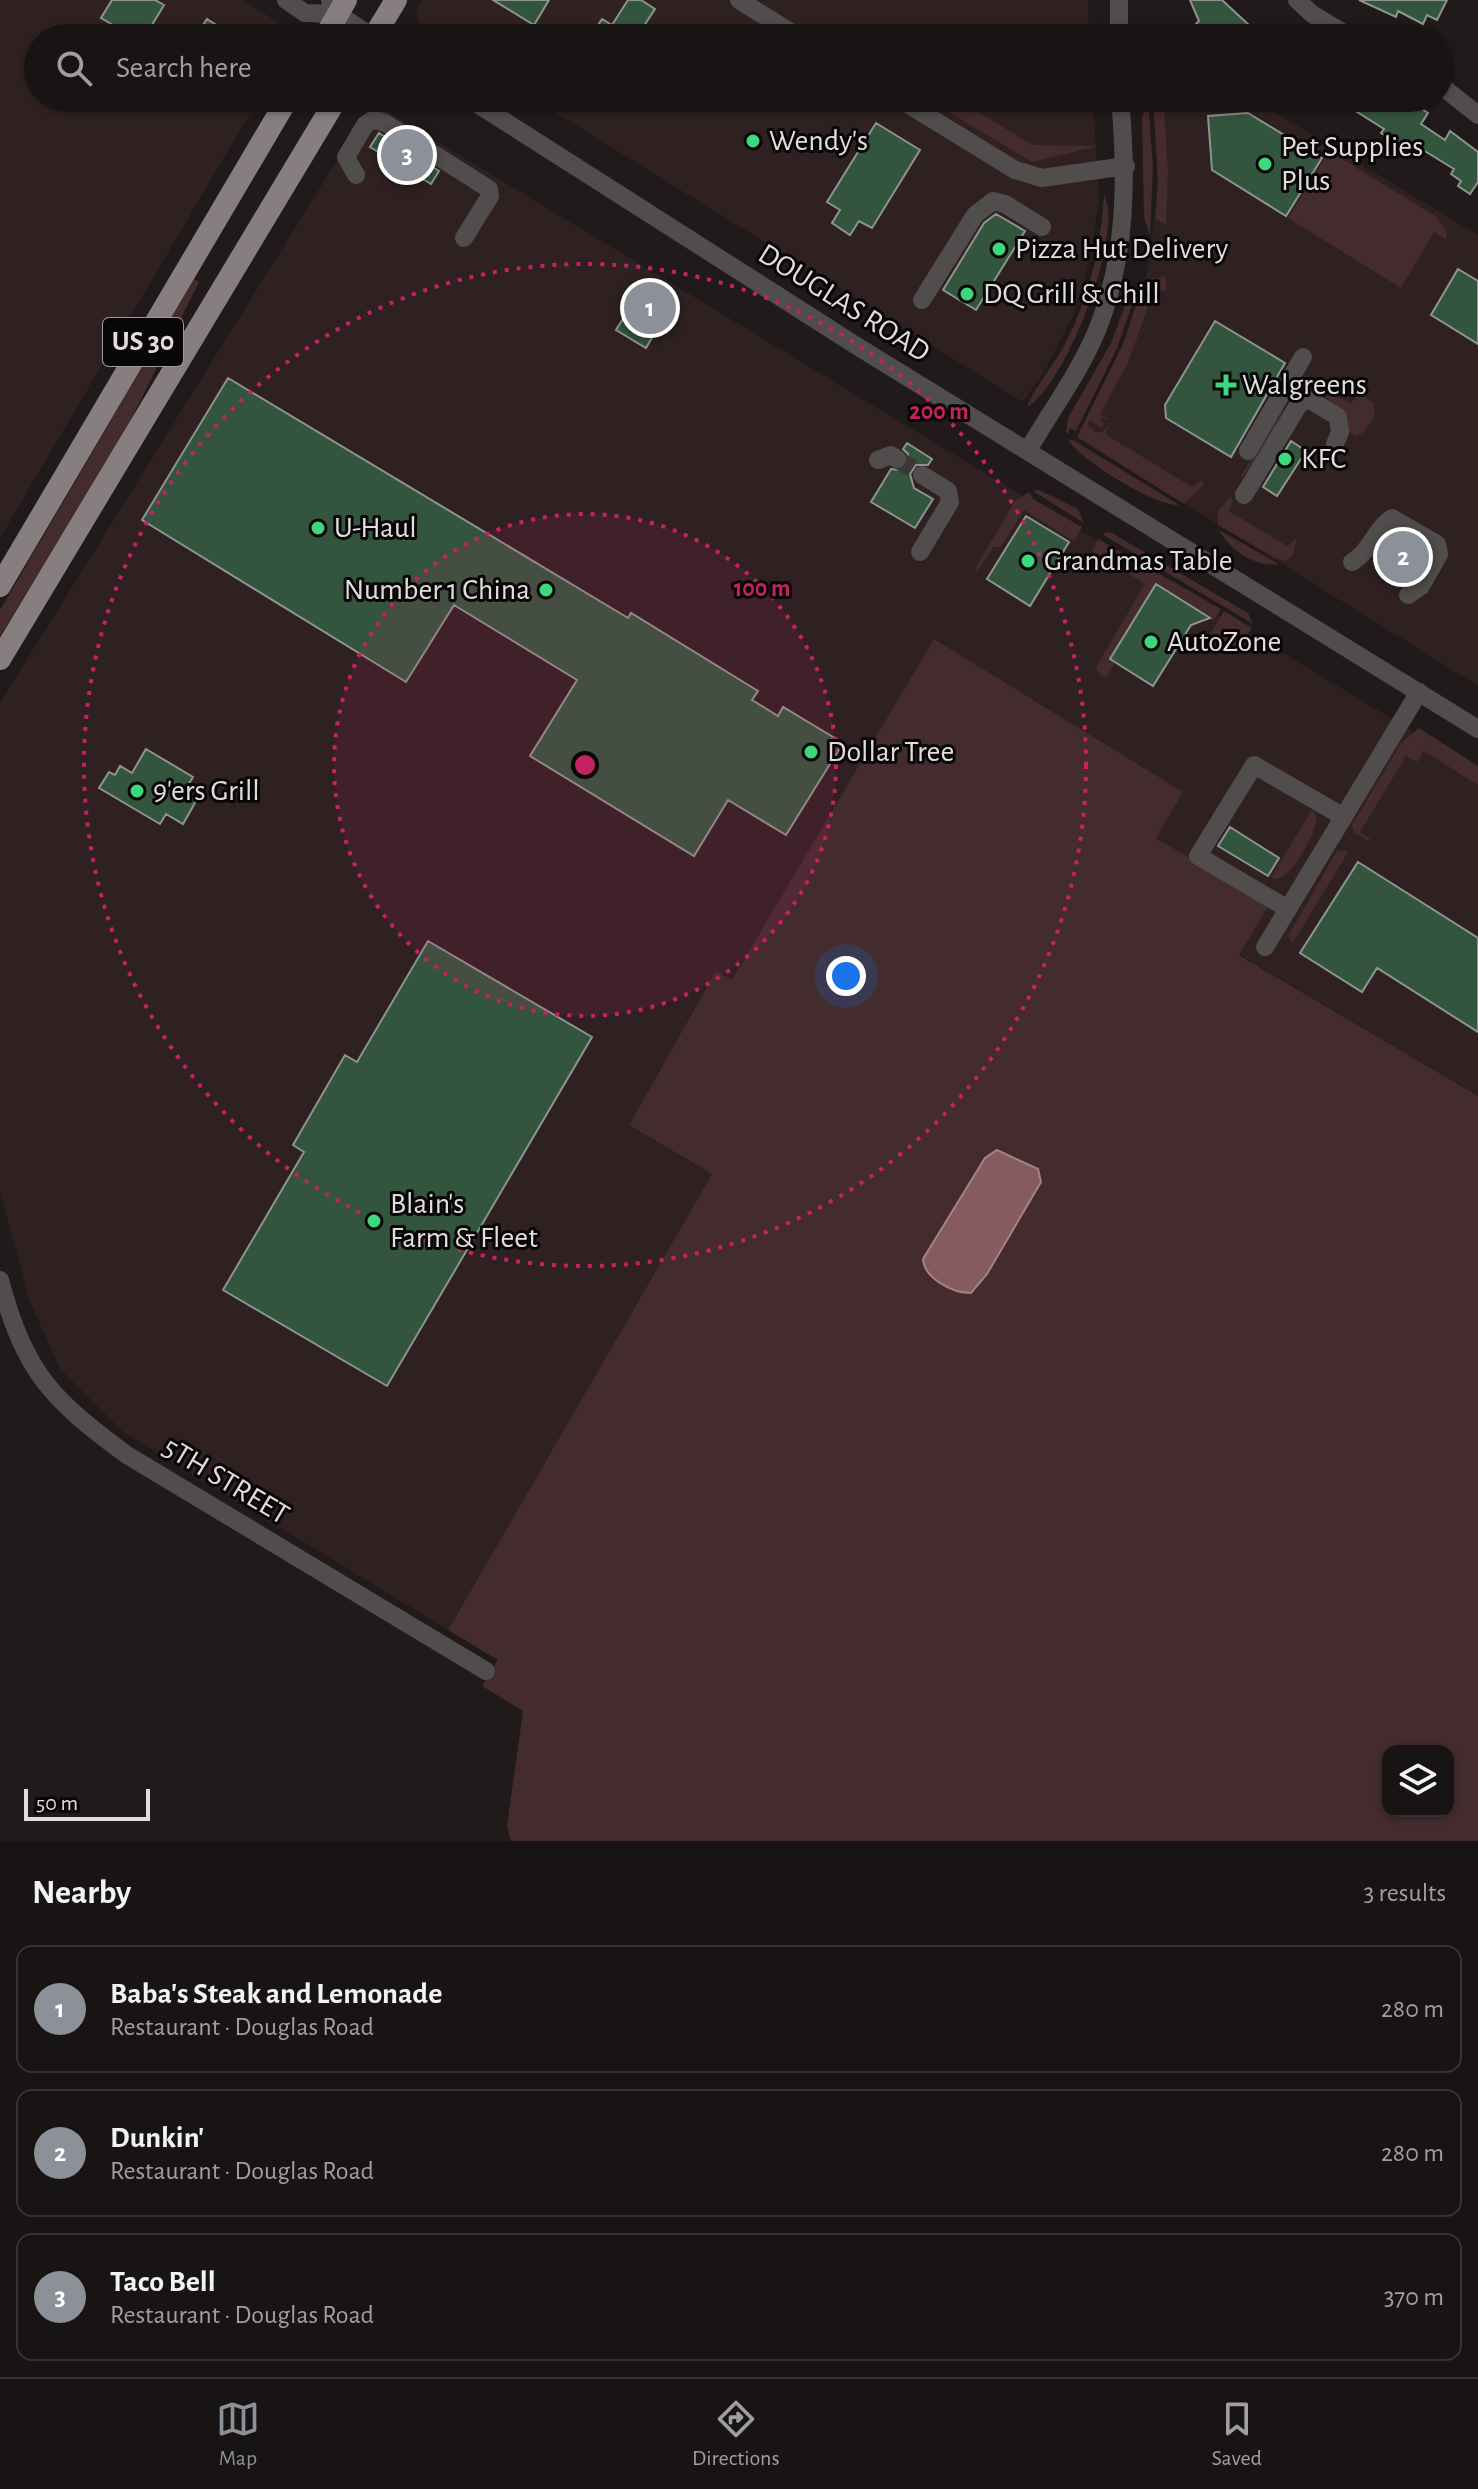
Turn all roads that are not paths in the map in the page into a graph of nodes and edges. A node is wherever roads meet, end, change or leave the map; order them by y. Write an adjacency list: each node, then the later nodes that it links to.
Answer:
1 (286, 0): 6 (street)
2 (396, 0): 10 (main road)
3 (739, 0): 7 (street)
4 (1119, 0): 12 (street)
5 (1297, 0): 13 (street)
6 (338, 5): 8 (main road); 9 (street)
7 (761, 6): 11 (street)
8 (330, 24)
9 (358, 24)
10 (381, 24)
11 (783, 24)
12 (1119, 24)
13 (1329, 24)
14 (1454, 96): 20 (street)
15 (280, 112): 36 (main road, US 30)
16 (329, 112): 38 (main road, US 30)
17 (490, 112): 28 (street, DOUGLAS ROAD)
18 (921, 112): 21 (street)
19 (1121, 112): 21 (street)
20 (1478, 115)
21 (1126, 166): 28 (street)
22 (356, 175): 24 (street)
23 (1042, 227): 25 (street)
24 (464, 238)
25 (922, 300)
26 (1303, 357): 29 (street)
27 (1335, 444): 33 (street)
28 (1028, 450): 39 (street, DOUGLAS ROAD)
29 (1248, 451)
30 (897, 459): 31 (street)
31 (878, 460)
32 (922, 475): 34 (street)
33 (1244, 495)
34 (920, 552)
35 (1352, 562): 37 (street)
36 (0, 586)
37 (1408, 595)
38 (0, 659)
39 (1419, 692): 40 (street, DOUGLAS ROAD); 41 (street)
40 (1478, 729)
41 (1344, 817): 42 (street); 42 (street)
42 (1288, 909): 43 (street)
43 (1265, 947)
44 (0, 1280): 45 (street, 5TH STREET)
45 (486, 1671)

